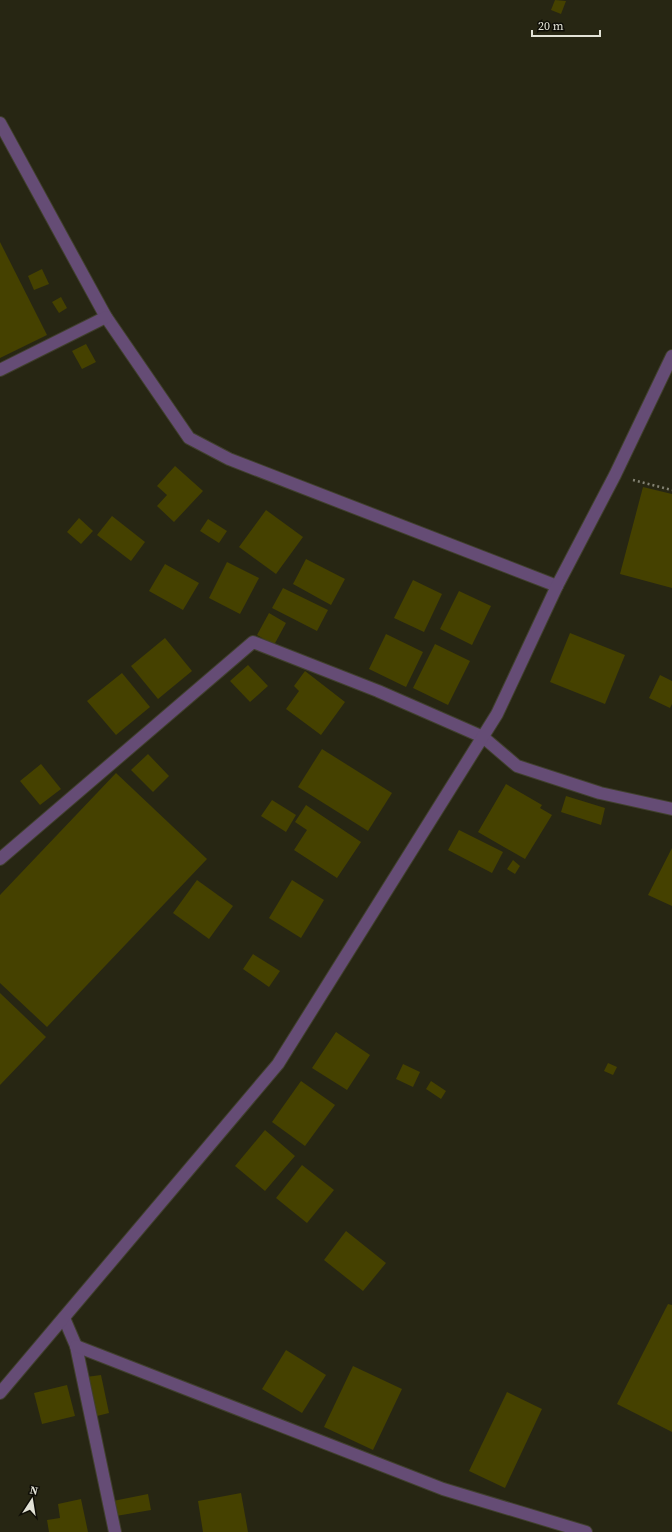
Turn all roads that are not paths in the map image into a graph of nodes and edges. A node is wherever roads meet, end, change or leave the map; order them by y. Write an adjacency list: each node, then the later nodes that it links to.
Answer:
1 (0, 123): 2 (street)
2 (106, 317): 4 (street); 5 (street)
3 (672, 356): 5 (street)
4 (0, 370)
5 (557, 586): 6 (street)
6 (483, 737): 7 (street); 8 (street); 9 (street)
7 (672, 809)
8 (0, 859)
9 (64, 1318): 10 (street); 11 (street)
10 (76, 1346): 12 (street); 13 (street)
11 (0, 1393)
12 (115, 1532)
13 (586, 1532)

